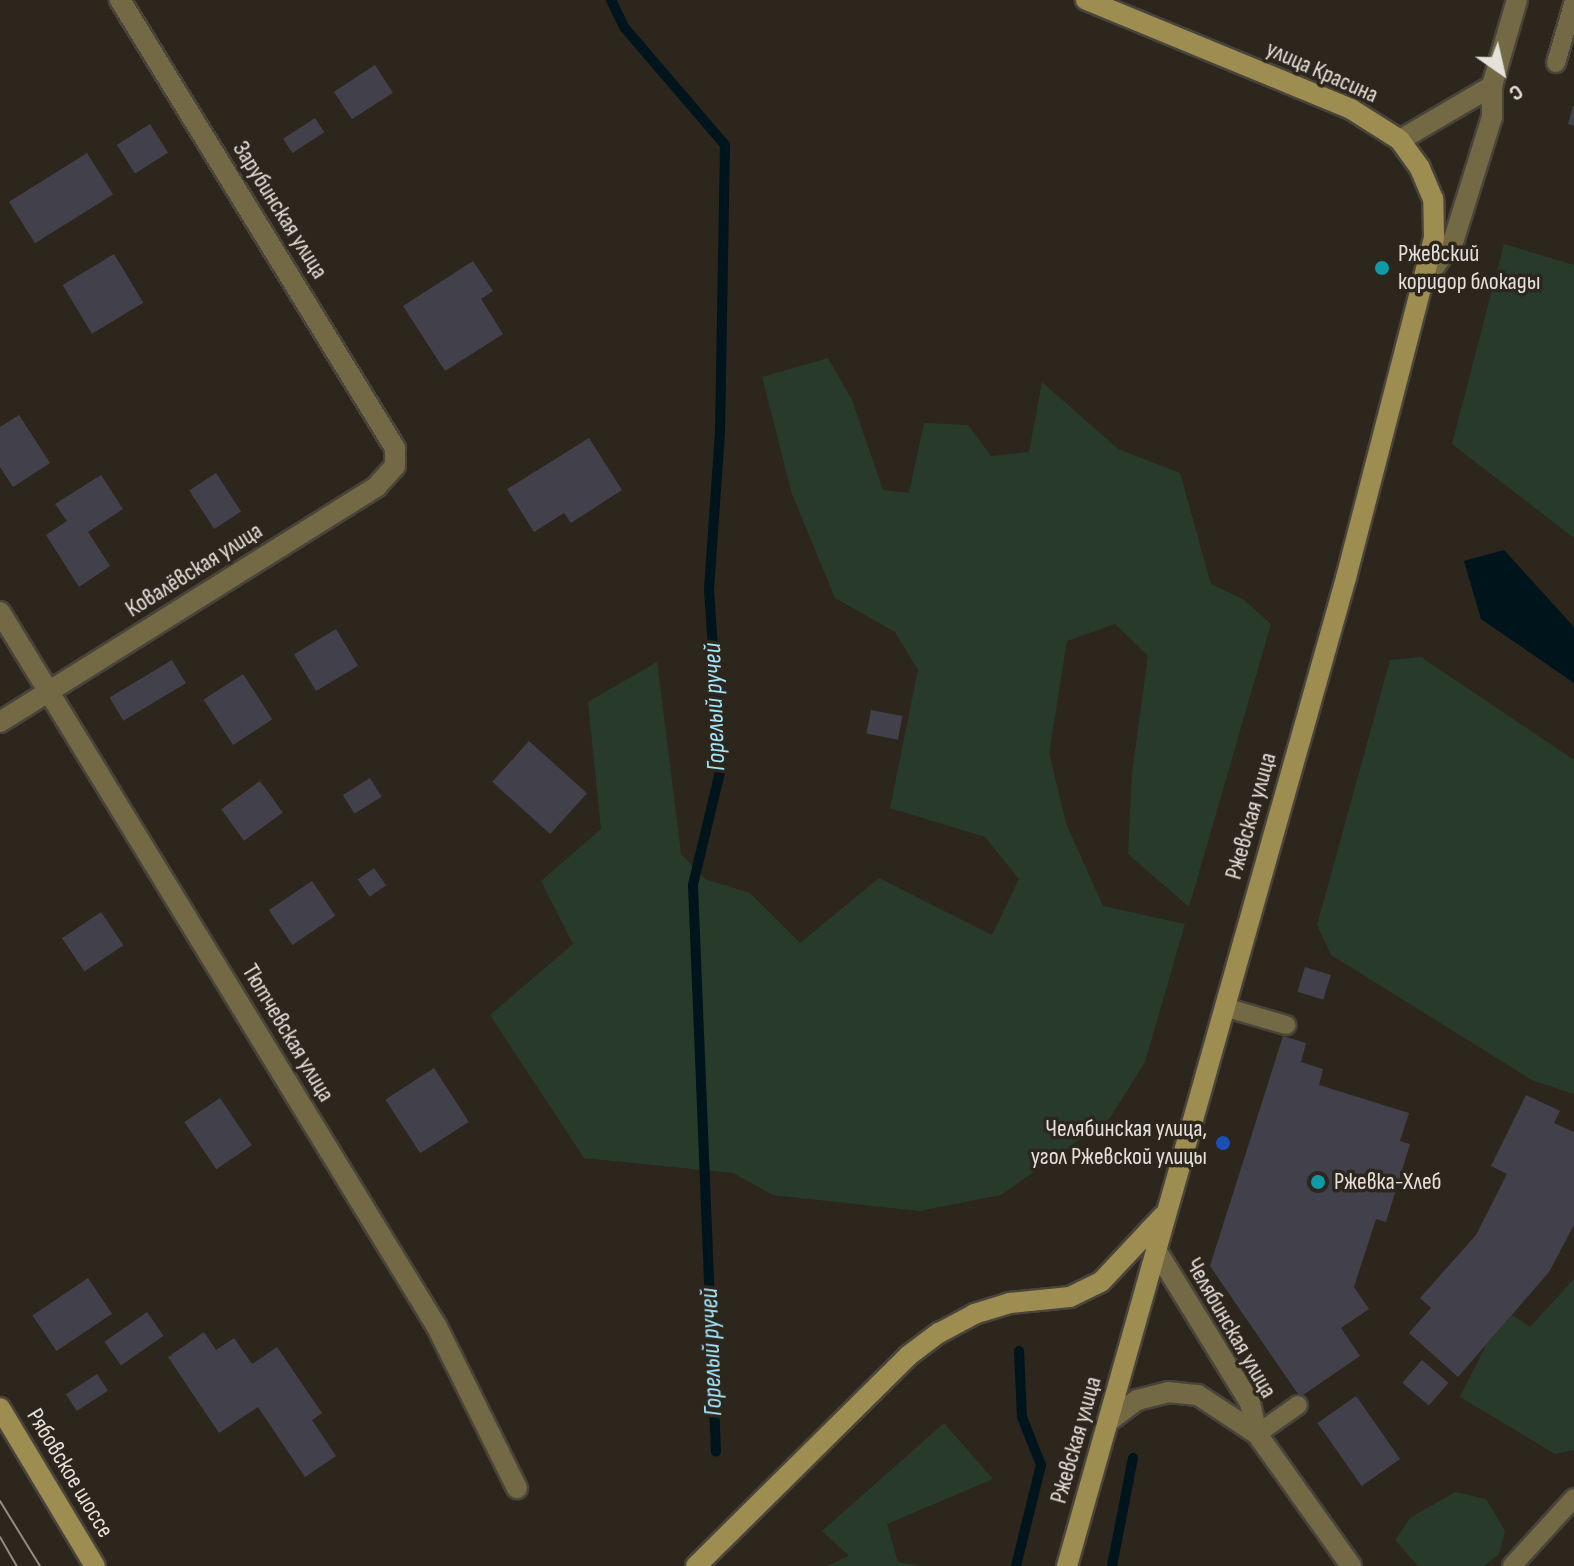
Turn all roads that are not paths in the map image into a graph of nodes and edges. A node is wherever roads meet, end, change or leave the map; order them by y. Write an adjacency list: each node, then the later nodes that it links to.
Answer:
1 (120, 0): 9 (street, Зарубинская улица)
2 (1086, 0): 7 (main road, улица Красина)
3 (1517, 0): 6 (street, Ржевская улица)
4 (1574, 1): 5 (lane)
5 (1556, 63)
6 (1492, 86): 7 (street); 8 (street, Ржевская улица)
7 (1400, 140): 8 (main road, улица Красина)
8 (1427, 277): 13 (main road, Ржевская улица)
9 (395, 448): 11 (street, Ковалёвская улица)
10 (0, 612): 11 (street, Тютчевская улица)
11 (50, 691): 12 (street, Ковалёвская улица); 21 (street, Тютчевская улица)
12 (0, 722)
13 (1224, 1007): 14 (lane); 15 (main road, Ржевская улица)
14 (1286, 1025)
15 (1165, 1214): 16 (main road, Ржевская улица); 26 (main road)
16 (1156, 1250): 19 (main road, Ржевская улица); 20 (street, Челябинская улица)
17 (1298, 1405): 20 (lane)
18 (0, 1408): 23 (main road, Рябовское шоссе)
19 (1109, 1421): 20 (street, Челябинская улица); 27 (main road, Ржевская улица)
20 (1257, 1434): 28 (street, Челябинская улица)
21 (517, 1488)
22 (1574, 1498): 29 (lane)
23 (80, 1540): 24 (main road, Рябовское шоссе); 25 (main road)
24 (95, 1566)
25 (104, 1566)
26 (696, 1566)
27 (1067, 1566)
28 (1351, 1566)
29 (1512, 1566)

